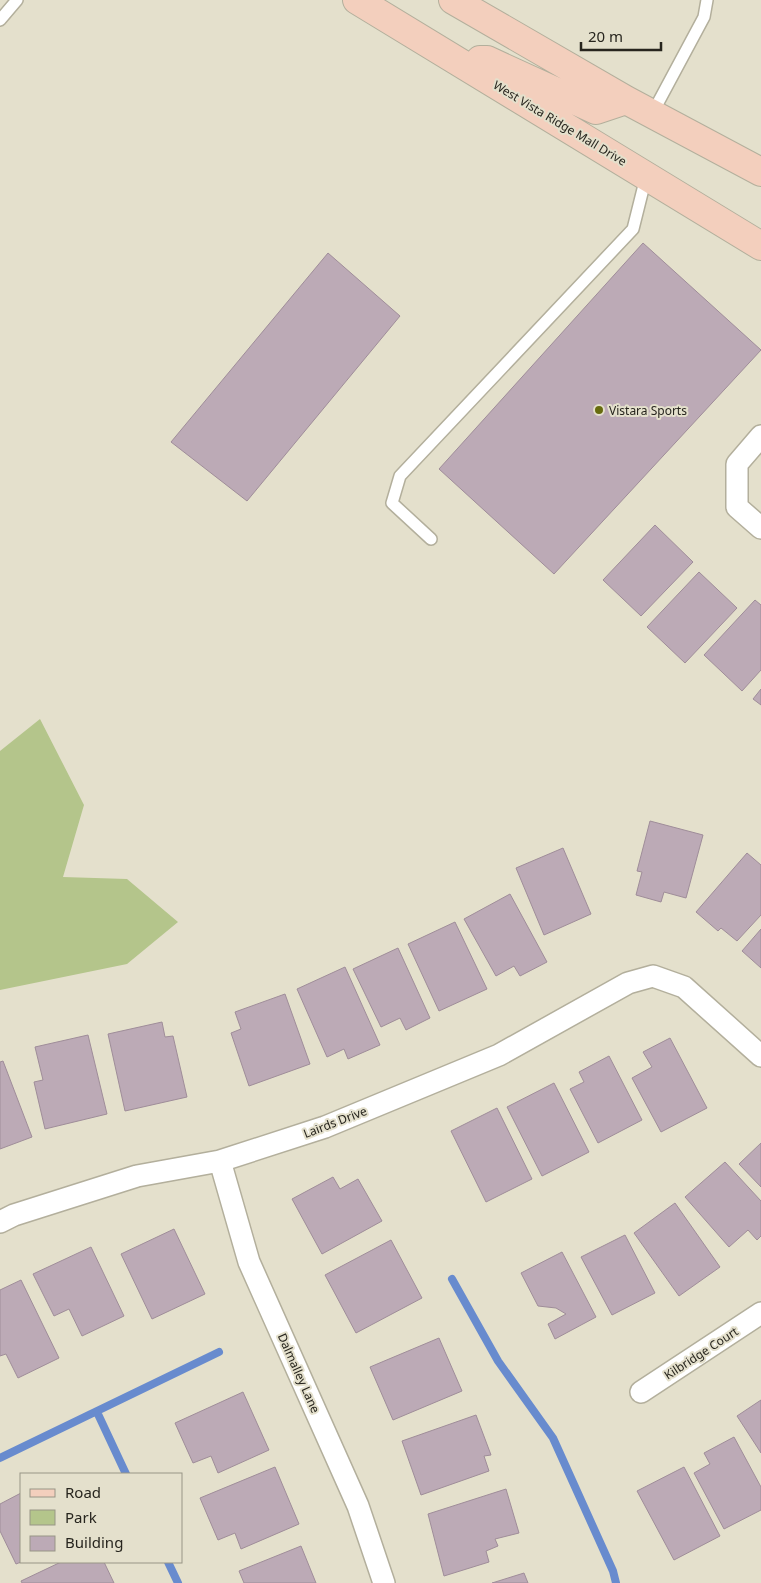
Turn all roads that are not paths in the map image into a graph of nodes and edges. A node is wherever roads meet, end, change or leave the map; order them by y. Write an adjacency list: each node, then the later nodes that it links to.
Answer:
1 (17, 0): 5 (lane)
2 (358, 0): 6 (main road, West Vista Ridge Mall Drive)
3 (452, 0): 7 (main road)
4 (707, 0): 8 (lane)
5 (0, 20)
6 (453, 58): 7 (main road); 10 (main road, West Vista Ridge Mall Drive)
7 (626, 100): 8 (main road)
8 (652, 114): 9 (main road)
9 (761, 172)
10 (646, 175): 11 (main road, West Vista Ridge Mall Drive); 14 (lane)
11 (761, 246)
12 (761, 436): 13 (street)
13 (761, 528)
14 (431, 539)
15 (761, 1056): 16 (street, Lairds Drive)
16 (220, 1161): 17 (street, Lairds Drive); 20 (street, Dalmalley Lane)
17 (0, 1222)
18 (761, 1313): 19 (street, Kilbridge Court)
19 (641, 1392)
20 (384, 1583)

